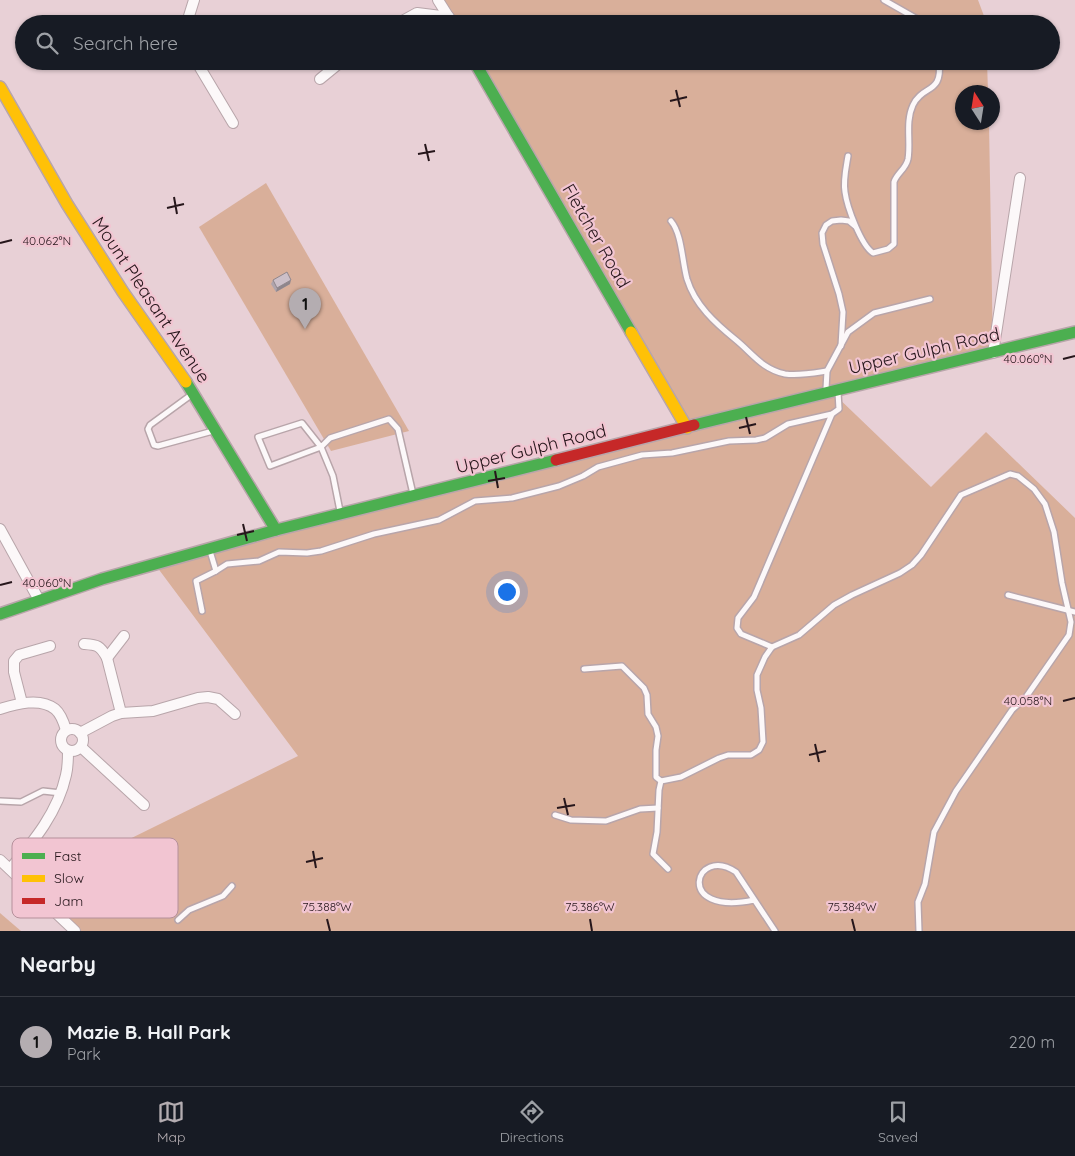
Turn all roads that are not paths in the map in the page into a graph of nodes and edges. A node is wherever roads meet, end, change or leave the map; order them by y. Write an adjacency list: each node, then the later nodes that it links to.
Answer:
1 (194, 0): 4 (street)
2 (438, 0): 7 (street)
3 (884, 0): 8 (lane)
4 (189, 15)
5 (413, 15): 6 (street)
6 (427, 15)
7 (448, 15)
8 (910, 15)
9 (201, 70): 15 (street)
10 (331, 70): 13 (street)
11 (479, 70): 28 (street, Fletcher Road)
12 (938, 70): 19 (lane)
13 (320, 79)
14 (0, 88): 26 (street, Mount Pleasant Avenue)
15 (233, 124)
16 (848, 156): 19 (lane)
17 (1020, 178): 23 (street)
18 (671, 221): 24 (lane)
19 (856, 227): 22 (lane)
20 (930, 299): 22 (lane)
21 (1075, 332): 23 (street, Upper Gulph Road)
22 (841, 346): 24 (lane)
23 (993, 353): 25 (street, Upper Gulph Road)
24 (827, 371): 25 (lane)
25 (832, 391): 27 (lane); 28 (street, Upper Gulph Road)
26 (193, 393): 29 (street, Mount Pleasant Avenue); 29 (lane)
27 (832, 414): 36 (lane); 45 (lane)
28 (687, 428): 31 (street, Upper Gulph Road)
29 (216, 430): 34 (street, Mount Pleasant Avenue)
30 (321, 447): 30 (lane); 31 (lane); 32 (lane)
31 (414, 496): 32 (street, Upper Gulph Road)
32 (341, 514): 34 (street, Upper Gulph Road)
33 (0, 529): 38 (street)
34 (276, 530): 35 (street, Upper Gulph Road)
35 (209, 548): 36 (lane); 38 (street, Upper Gulph Road)
36 (216, 571): 39 (lane)
37 (1008, 595): 40 (lane)
38 (39, 600): 41 (street, Upper Gulph Road)
39 (202, 611)
40 (1072, 612): 45 (lane); 73 (lane)
41 (0, 614)
42 (124, 636): 46 (street)
43 (84, 644): 46 (street)
44 (50, 646): 48 (street)
45 (772, 647): 56 (lane)
46 (107, 658): 50 (street)
47 (584, 669): 56 (lane)
48 (22, 703): 49 (street); 52 (street)
49 (0, 709)
50 (121, 713): 51 (street); 53 (street)
51 (235, 714)
52 (66, 730): 53 (street); 55 (street)
53 (80, 733): 54 (street)
54 (81, 747): 55 (street); 59 (street)
55 (68, 751): 57 (street)
56 (661, 781): 60 (lane)
57 (61, 793): 58 (lane); 62 (street)
58 (0, 801)
59 (144, 805)
60 (658, 808): 61 (lane); 66 (lane)
61 (555, 816)
62 (35, 838)
63 (0, 860): 65 (street)
64 (12, 867): 65 (street)
65 (10, 869)
66 (668, 869)
67 (232, 886): 70 (lane)
68 (754, 900): 68 (lane); 72 (lane)
69 (61, 918): 71 (street)
70 (178, 920)
71 (74, 931)
72 (775, 931)
73 (920, 931)

